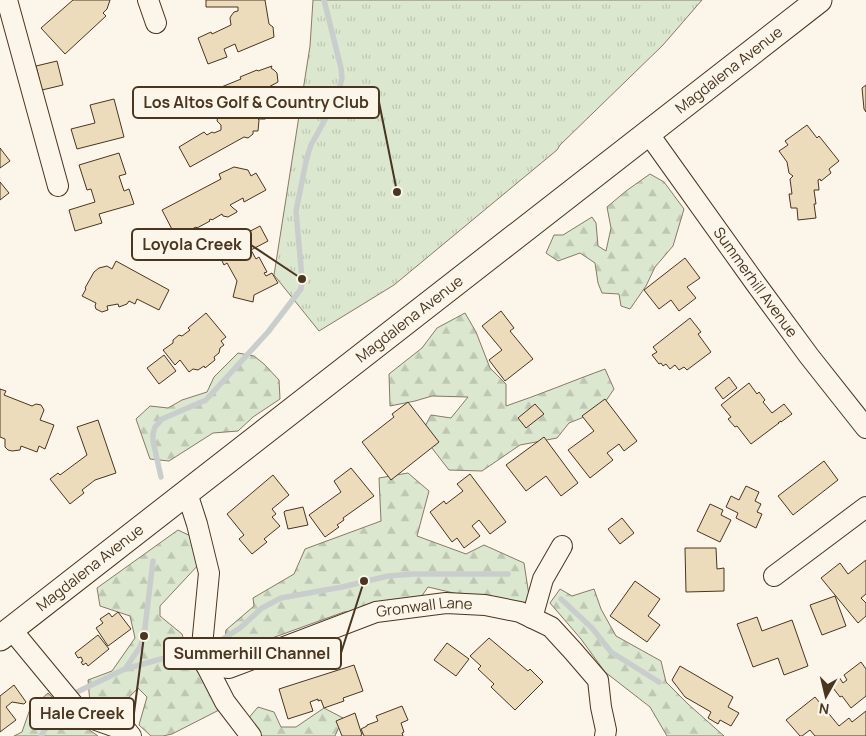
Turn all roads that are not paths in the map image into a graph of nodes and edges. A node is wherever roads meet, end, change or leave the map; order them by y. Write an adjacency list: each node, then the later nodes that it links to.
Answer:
1 (7, 0): 6 (street)
2 (148, 0): 4 (street)
3 (819, 0): 5 (main road, Magdalena Avenue)
4 (156, 23)
5 (648, 133): 7 (street, Summerhill Avenue); 8 (main road, Magdalena Avenue)
6 (58, 186)
7 (866, 428)
8 (187, 493): 13 (main road, Magdalena Avenue); 14 (street)
9 (866, 507): 11 (street)
10 (562, 546): 12 (street)
11 (774, 576)
12 (532, 618): 14 (street, Gronwall Lane); 17 (street, Gronwall Lane)
13 (6, 634): 15 (street)
14 (206, 666): 16 (street)
15 (131, 736)
16 (251, 736)
17 (605, 736)

